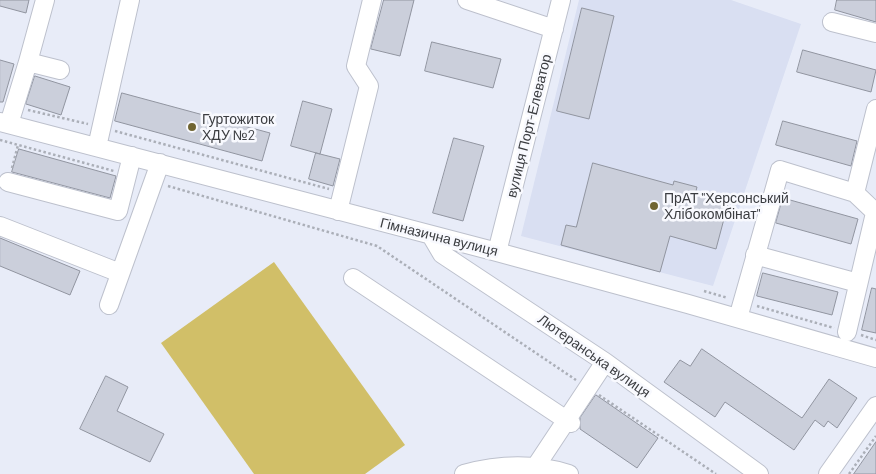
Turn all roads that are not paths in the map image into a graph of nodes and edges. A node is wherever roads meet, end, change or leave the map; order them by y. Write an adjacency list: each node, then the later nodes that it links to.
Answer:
1 (45, 0): 9 (street)
2 (130, 0): 13 (street)
3 (372, 0): 18 (street)
4 (467, 0): 7 (street)
5 (561, 0): 7 (street, вулиця Порт-Елеватор)
6 (832, 22): 8 (street)
7 (554, 29): 22 (street, вулиця Порт-Елеватор)
8 (876, 33)
9 (28, 62): 10 (street); 12 (street)
10 (60, 70)
11 (876, 109): 17 (street)
12 (5, 123): 13 (street, Гімназична вулиця)
13 (97, 147): 14 (street, Гімназична вулиця)
14 (132, 156): 15 (street, Гімназична вулиця); 16 (street)
15 (160, 164): 18 (street, Гімназична вулиця); 24 (street)
16 (8, 182)
17 (855, 193): 19 (street); 23 (street)
18 (338, 211): 21 (street, Гімназична вулиця)
19 (876, 213): 26 (street)
20 (0, 226): 24 (street)
21 (432, 237): 22 (street, Гімназична вулиця); 31 (street, Лютеранська вулиця)
22 (498, 252): 28 (street, Гімназична вулиця)
23 (755, 255): 26 (street); 28 (street)
24 (120, 273): 27 (street)
25 (353, 278): 33 (street)
26 (858, 283): 29 (street)
27 (109, 305)
28 (738, 318): 30 (street, Гімназична вулиця)
29 (848, 332)
30 (876, 358)
31 (605, 362): 33 (street); 37 (street, Лютеранська вулиця)
32 (876, 406): 38 (street)
33 (569, 421): 34 (street)
34 (536, 466): 35 (street); 36 (street)
35 (464, 474)
36 (570, 474)
37 (759, 474)
38 (828, 474)

